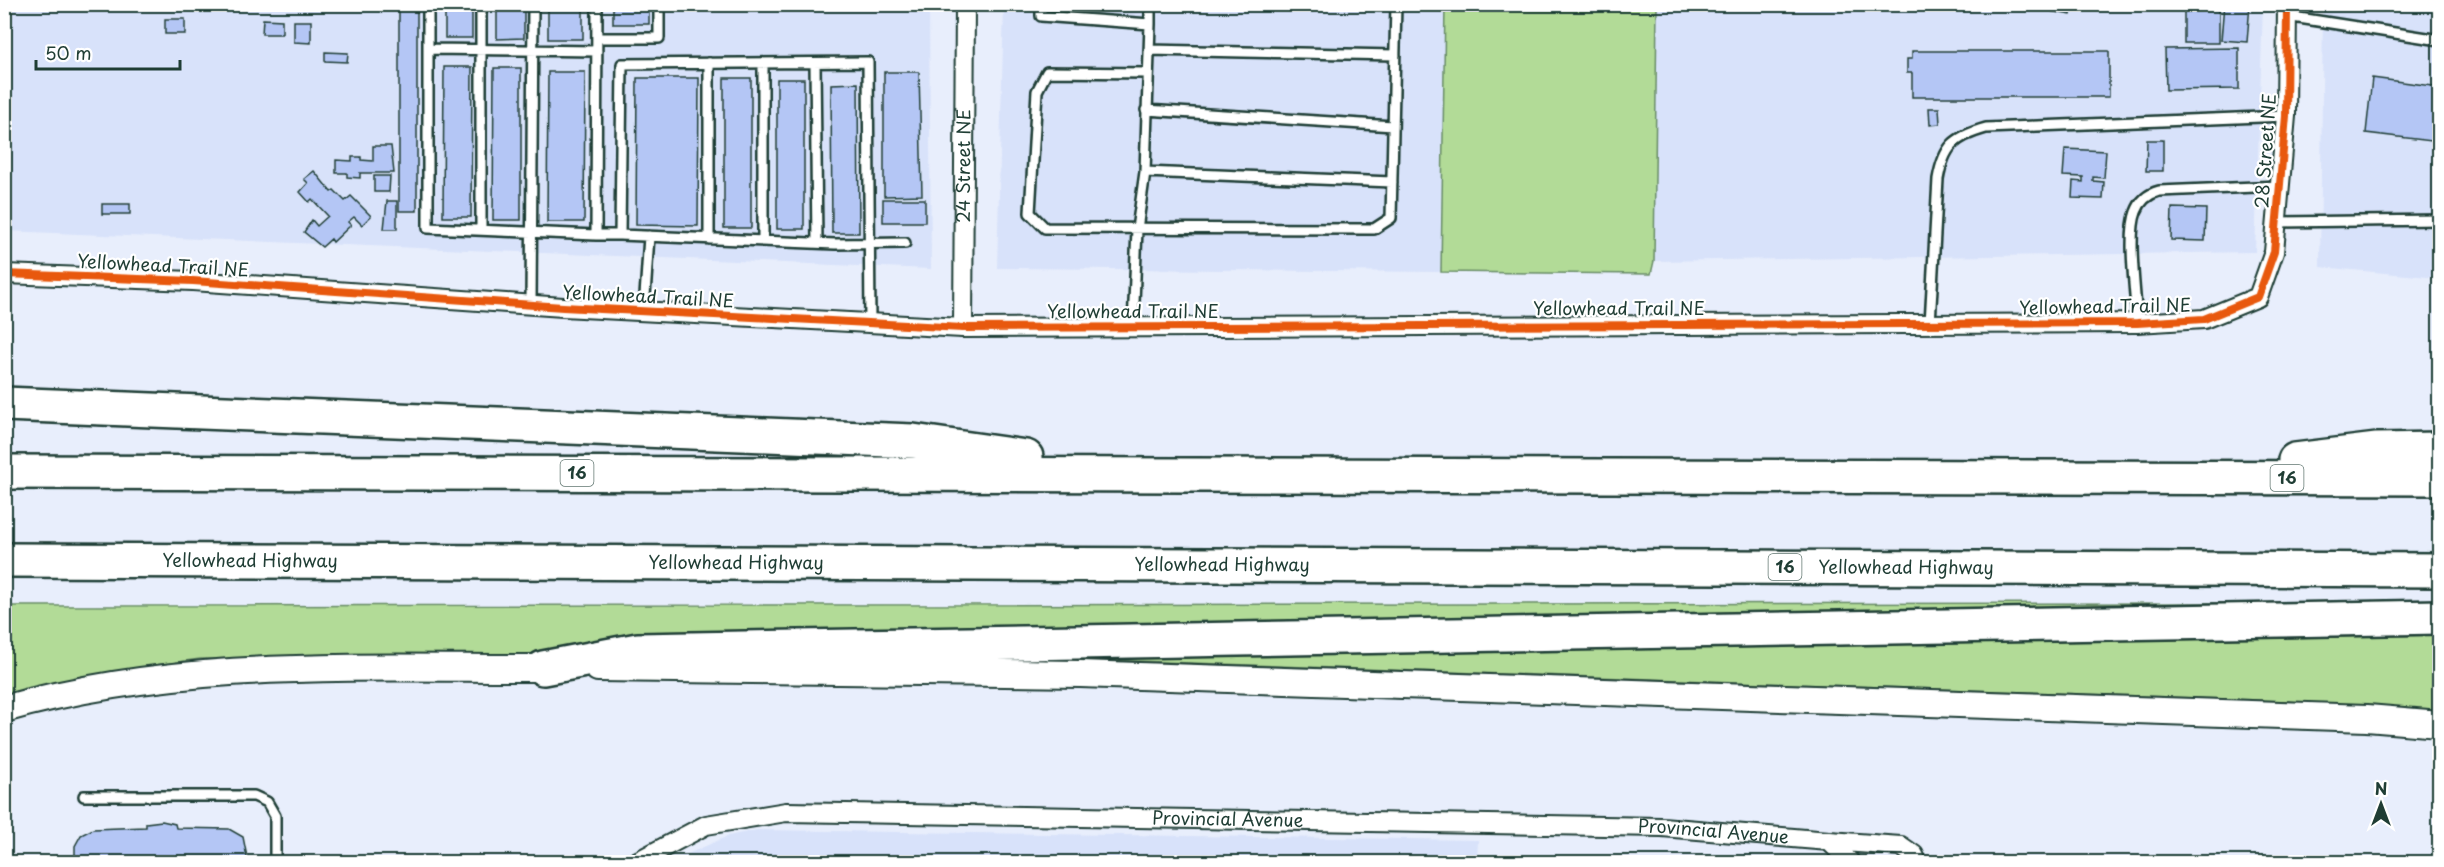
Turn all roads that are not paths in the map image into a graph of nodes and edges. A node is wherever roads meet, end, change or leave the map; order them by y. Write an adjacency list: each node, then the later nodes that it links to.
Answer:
1 (428, 4): 14 (lane)
2 (481, 4): 15 (lane)
3 (534, 4): 16 (lane)
4 (597, 4): 12 (lane)
5 (659, 4): 12 (lane)
6 (965, 4): 51 (street, 24 Street NE)
7 (1041, 4): 11 (lane)
8 (1150, 4): 11 (lane)
9 (1396, 4): 19 (lane)
10 (2286, 10): 13 (lane); 25 (street, 28 Street NE)
11 (1150, 24): 17 (lane)
12 (597, 38): 18 (lane)
13 (2439, 40)
14 (428, 49): 15 (lane); 33 (lane)
15 (481, 50): 16 (lane); 33 (lane)
16 (534, 50): 18 (lane); 34 (lane)
17 (1149, 50): 19 (lane); 23 (lane)
18 (597, 51): 35 (lane)
19 (1395, 55): 26 (lane)
20 (709, 63): 21 (lane); 36 (lane); 38 (lane)
21 (763, 63): 22 (lane); 39 (lane)
22 (815, 63): 40 (lane); 41 (lane)
23 (1148, 73): 24 (lane); 32 (lane)
24 (1146, 110): 26 (lane); 27 (lane)
25 (2286, 116): 29 (street, 28 Street NE); 48 (lane)
26 (1393, 126): 28 (lane)
27 (1145, 172): 28 (lane); 32 (lane)
28 (1392, 182): 32 (lane)
29 (2280, 186): 31 (street, 28 Street NE); 49 (lane)
30 (2439, 220): 31 (lane)
31 (2276, 222): 44 (street, 28 Street NE)
32 (1137, 229): 50 (lane)
33 (481, 230): 34 (lane)
34 (534, 232): 35 (lane); 45 (lane)
35 (596, 235): 36 (lane)
36 (620, 235): 37 (lane)
37 (649, 237): 38 (lane); 46 (lane)
38 (709, 239): 39 (lane)
39 (763, 241): 40 (lane)
40 (817, 243): 41 (lane)
41 (868, 243): 42 (lane); 47 (lane)
42 (905, 243)
43 (4, 274): 45 (street, Yellowhead Trail NE)
44 (2259, 297): 49 (street, Yellowhead Trail NE)
45 (531, 305): 46 (street, Yellowhead Trail NE)
46 (644, 311): 47 (street, Yellowhead Trail NE)
47 (870, 324): 51 (street, Yellowhead Trail NE)
48 (1930, 324): 49 (street, Yellowhead Trail NE); 50 (street, Yellowhead Trail NE)
49 (2137, 324)
50 (1133, 327): 51 (street, Yellowhead Trail NE)
51 (963, 328)
52 (4, 404): 55 (highway)
53 (2439, 449): 56 (highway)
54 (4, 472): 55 (highway, 16)
55 (1150, 474): 56 (highway, 16)
56 (2135, 478): 57 (highway, 16)
57 (2439, 478)
58 (4, 560): 59 (highway, Yellowhead Highway / 16)
59 (2439, 570)
60 (2439, 617): 61 (highway)
61 (543, 668): 62 (main road); 63 (main road)
62 (4, 709)
63 (2439, 724)
64 (84, 796): 66 (lane)
65 (1829, 841): 67 (street, Provincial Avenue); 68 (street); 69 (street, Provincial Avenue)
66 (275, 862)
67 (636, 862)
68 (1850, 862)
69 (1917, 862)

